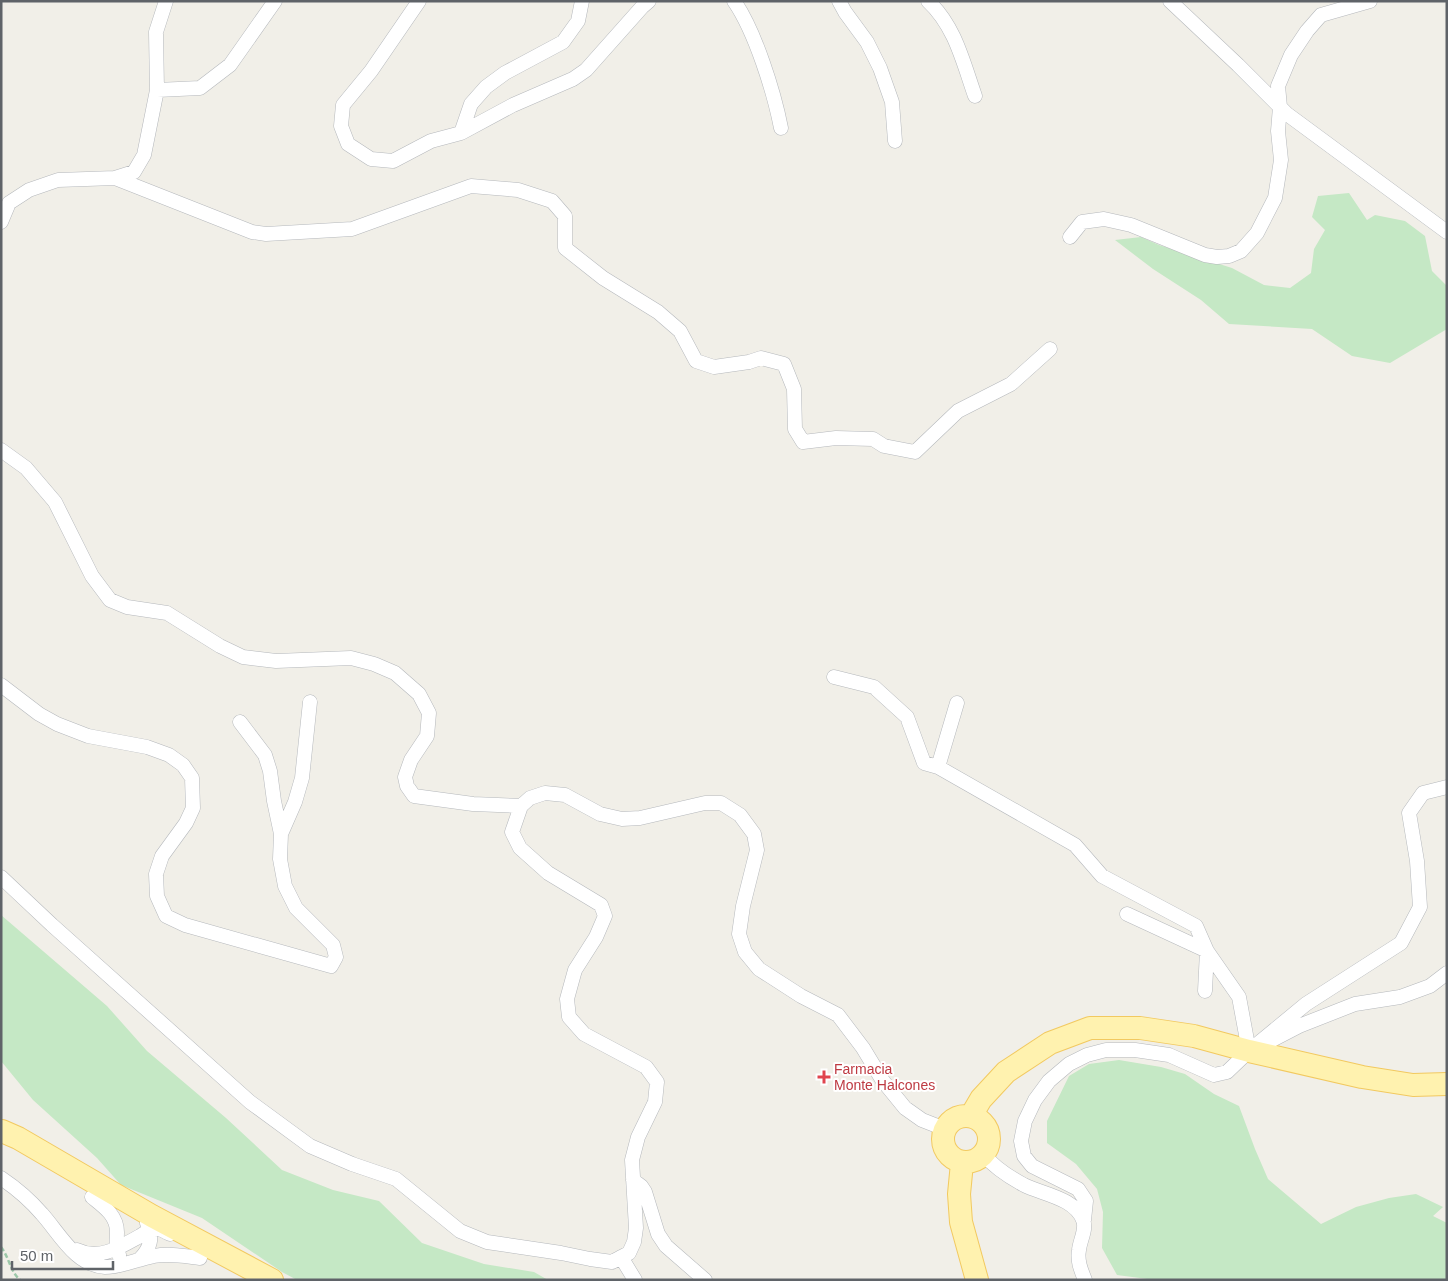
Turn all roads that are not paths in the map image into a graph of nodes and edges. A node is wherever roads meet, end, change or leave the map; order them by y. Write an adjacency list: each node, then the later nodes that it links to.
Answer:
1 (166, 1): 11 (street)
2 (275, 1): 11 (street)
3 (419, 1): 15 (street)
4 (582, 1): 15 (street)
5 (649, 1): 15 (street)
6 (734, 1): 14 (street)
7 (839, 1): 16 (street)
8 (928, 1): 12 (street)
9 (1170, 1): 13 (street)
10 (1370, 1): 13 (street)
11 (157, 90): 17 (street)
12 (975, 96)
13 (1280, 107): 19 (street); 20 (street)
14 (781, 128)
15 (460, 133)
16 (895, 141)
17 (115, 178): 18 (street); 21 (street)
18 (1, 222)
19 (1447, 232)
20 (1070, 237)
21 (1050, 349)
22 (1, 450): 30 (street)
23 (834, 677): 28 (street)
24 (1, 685): 31 (street)
25 (310, 702): 31 (street)
26 (957, 703): 28 (street)
27 (240, 722): 31 (street)
28 (938, 767): 34 (street)
29 (1447, 788): 37 (street)
30 (521, 806): 40 (street); 45 (street)
31 (281, 834)
32 (1, 877): 51 (street)
33 (1127, 914): 34 (street)
34 (1207, 951): 36 (street); 37 (street)
35 (1447, 973): 37 (street)
36 (1205, 991)
37 (1249, 1051): 38 (main road); 39 (main road); 47 (street)
38 (1447, 1084)
39 (971, 1116): 40 (main road); 42 (main road)
40 (945, 1129): 43 (main road)
41 (2, 1131): 46 (main road)
42 (984, 1155): 43 (main road); 47 (street)
43 (962, 1162): 59 (main road)
44 (1, 1178): 49 (street)
45 (633, 1180): 51 (street); 58 (street)
46 (100, 1194): 48 (main road); 50 (street); 55 (main road)
47 (1084, 1220): 60 (street)
48 (150, 1230): 50 (street); 52 (main road); 53 (street); 55 (street)
49 (69, 1247): 50 (street); 54 (street)
50 (117, 1248): 54 (street)
51 (621, 1257): 57 (street)
52 (200, 1258): 53 (street); 55 (main road)
53 (139, 1260): 54 (street)
54 (122, 1265)
55 (245, 1273): 56 (main road)
56 (272, 1280)
57 (635, 1280)
58 (705, 1280)
59 (977, 1280)
60 (1085, 1280)

